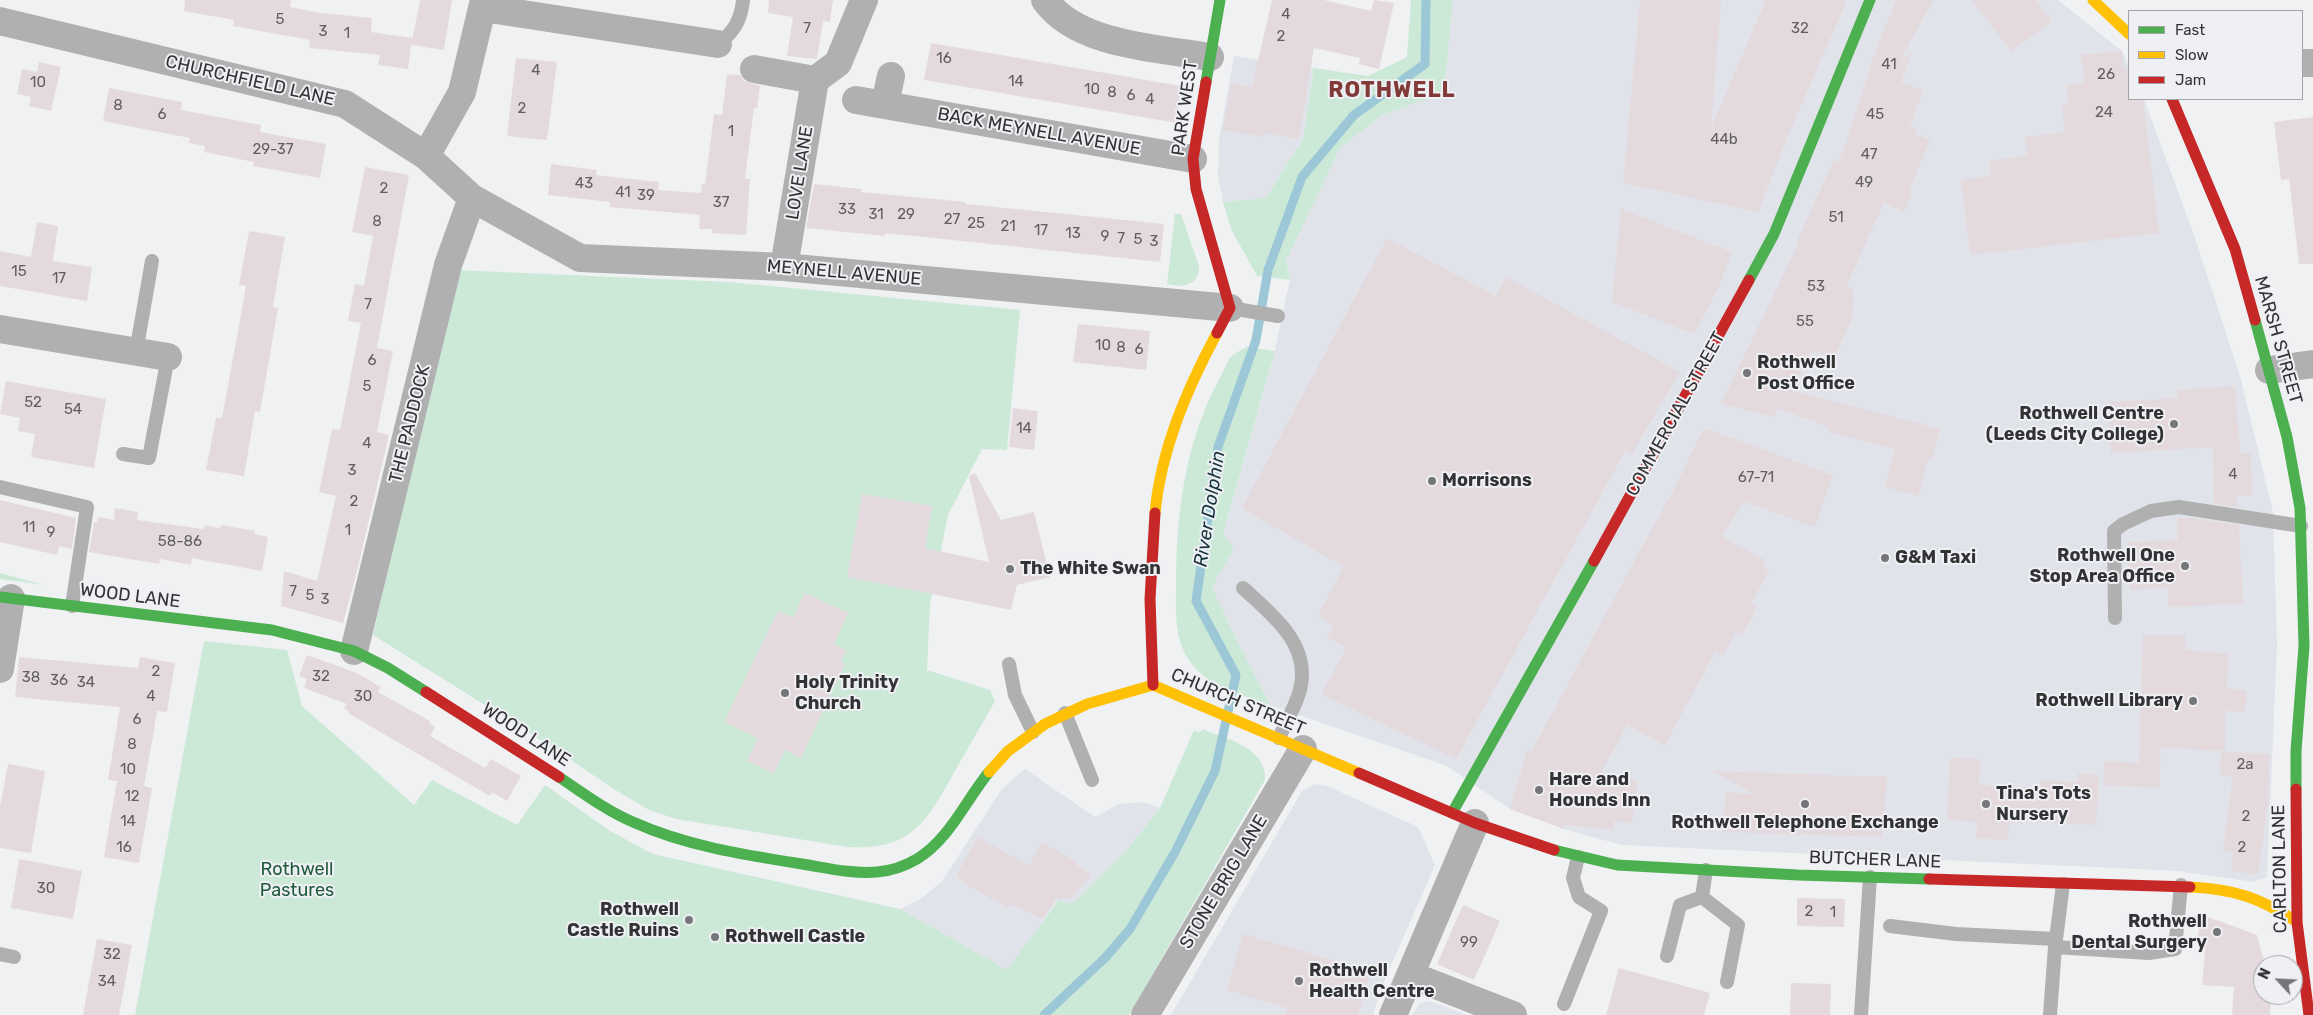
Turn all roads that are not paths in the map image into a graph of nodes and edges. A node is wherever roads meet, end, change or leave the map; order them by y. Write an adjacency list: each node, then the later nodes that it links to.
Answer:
1 (743, 0): 10 (lane)
2 (864, 0): 14 (street)
3 (1045, 0): 11 (street)
4 (1220, 0): 11 (street, PARK WEST)
5 (1870, 0): 48 (street, COMMERCIAL STREET)
6 (2093, 0): 9 (street)
7 (484, 4): 10 (street); 18 (street)
8 (0, 21): 18 (street, CHURCHFIELD LANE)
9 (2128, 33)
10 (718, 44)
11 (1210, 57): 19 (street, PARK WEST)
12 (754, 69): 14 (street)
13 (891, 76): 17 (street)
14 (815, 80): 22 (street, LOVE LANE)
15 (856, 100): 17 (street, BACK MEYNELL AVENUE)
16 (2172, 100): 29 (street, MARSH STREET)
17 (886, 104): 19 (street, BACK MEYNELL AVENUE)
18 (426, 156): 20 (street, CHURCHFIELD LANE)
19 (1194, 159): 23 (street, PARK WEST)
20 (472, 198): 22 (street, MEYNELL AVENUE); 38 (street, THE PADDOCK)
21 (152, 261): 26 (lane)
22 (784, 267): 23 (street, MEYNELL AVENUE)
23 (1241, 310): 24 (lane); 41 (street)
24 (1278, 316)
25 (0, 330): 26 (street)
26 (136, 352): 27 (street)
27 (168, 357): 30 (lane)
28 (2313, 364): 29 (street)
29 (2269, 370): 32 (street, MARSH STREET)
30 (123, 454)
31 (0, 488): 35 (lane)
32 (2301, 526): 36 (lane); 37 (street, MARSH STREET)
33 (1243, 588): 44 (lane)
34 (6, 597): 35 (street, WOOD LANE); 40 (street)
35 (72, 606): 38 (street, WOOD LANE)
36 (2115, 618)
37 (2309, 646): 45 (street, MARSH STREET)
38 (354, 651): 46 (street, WOOD LANE)
39 (1009, 664): 43 (lane)
40 (0, 669)
41 (1153, 685): 42 (street, CHURCH STREET); 44 (street, CHURCH STREET)
42 (1065, 713): 43 (street, CHURCH STREET); 47 (lane)
43 (1033, 732): 46 (street, CHURCH STREET)
44 (1291, 744): 48 (street, CHURCH STREET); 64 (street, STONE BRIG LANE)
45 (2296, 751): 55 (street, CARLTON LANE)
46 (992, 768)
47 (1092, 780)
48 (1464, 818): 49 (street, BUTCHER LANE); 61 (street, COMMERCIAL STREET)
49 (1578, 857): 50 (street, BUTCHER LANE); 63 (lane)
50 (1706, 870): 51 (street, BUTCHER LANE); 54 (lane)
51 (1870, 877): 52 (street, BUTCHER LANE); 67 (lane)
52 (2063, 884): 53 (street, BUTCHER LANE); 57 (lane)
53 (2181, 885): 55 (street, BUTCHER LANE); 57 (lane)
54 (1702, 897): 59 (lane); 62 (lane)
55 (2297, 922): 69 (street, CARLTON LANE)
56 (1890, 926): 57 (lane)
57 (2055, 943): 68 (lane)
58 (0, 954): 60 (lane)
59 (1667, 956)
60 (14, 957)
61 (1410, 975): 65 (street, COMMERCIAL STREET); 66 (street)
62 (1727, 982)
63 (1564, 1004)
64 (1145, 1015)
65 (1393, 1015)
66 (1513, 1015)
67 (1861, 1015)
68 (2050, 1015)
69 (2310, 1015)

